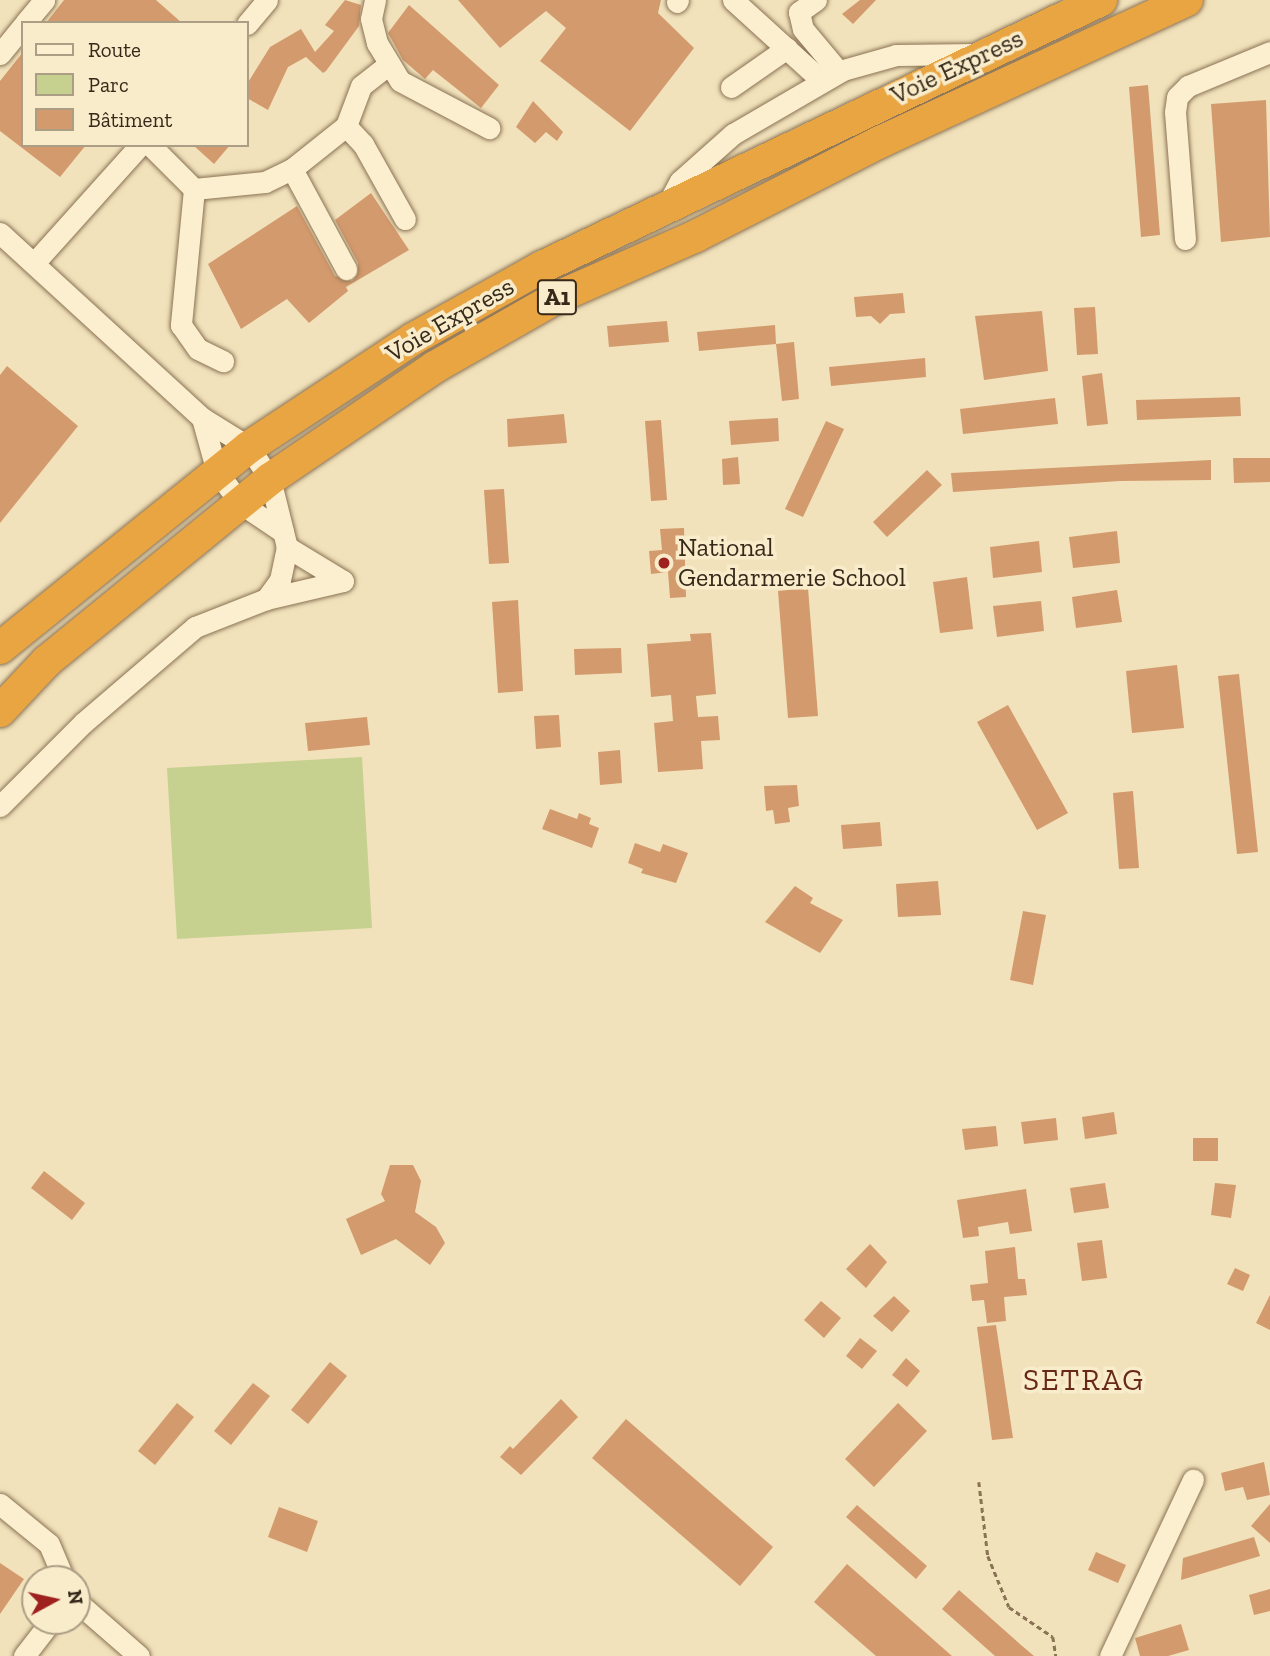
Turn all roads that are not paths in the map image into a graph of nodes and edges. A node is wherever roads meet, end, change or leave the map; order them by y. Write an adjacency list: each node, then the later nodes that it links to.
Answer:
1 (44, 0): 8 (street)
2 (267, 0): 9 (street)
3 (375, 0): 15 (street)
4 (733, 0): 11 (street)
5 (816, 0): 16 (street)
6 (1101, 0): 14 (highway, Voie Express / A1)
7 (1187, 0): 34 (highway, A1)
8 (26, 21)
9 (248, 23)
10 (21, 28): 13 (street)
11 (787, 48): 16 (street); 17 (street)
12 (1270, 52): 27 (street)
13 (0, 54)
14 (981, 54): 16 (street); 24 (highway, Voie Express / A1)
15 (389, 64): 18 (street); 19 (street)
16 (831, 77): 24 (street)
17 (731, 87)
18 (346, 126): 22 (street); 25 (street)
19 (489, 128)
20 (138, 147): 28 (street)
21 (152, 147): 23 (street)
22 (292, 169): 23 (street); 29 (street)
23 (194, 189): 30 (street)
24 (664, 212): 32 (highway, Voie Express / A1)
25 (405, 219)
26 (0, 233): 28 (street)
27 (1185, 239)
28 (34, 262): 31 (street)
29 (346, 269)
30 (223, 361)
31 (202, 418): 32 (street); 33 (street)
32 (249, 447): 33 (highway, Voie Express / A1); 34 (street)
33 (217, 472): 35 (street); 38 (highway, Voie Express / A1)
34 (270, 479): 35 (highway, A1); 36 (street)
35 (240, 503): 36 (street); 39 (highway, A1)
36 (285, 539): 37 (street); 37 (street)
37 (266, 599): 40 (street)
38 (0, 648)
39 (0, 711)
40 (0, 806)
41 (1193, 1480): 48 (street)
42 (0, 1504): 43 (street)
43 (58, 1565)
44 (91, 1614): 47 (street)
45 (40, 1635): 46 (street)
46 (23, 1656)
47 (139, 1656)
48 (1110, 1656)

